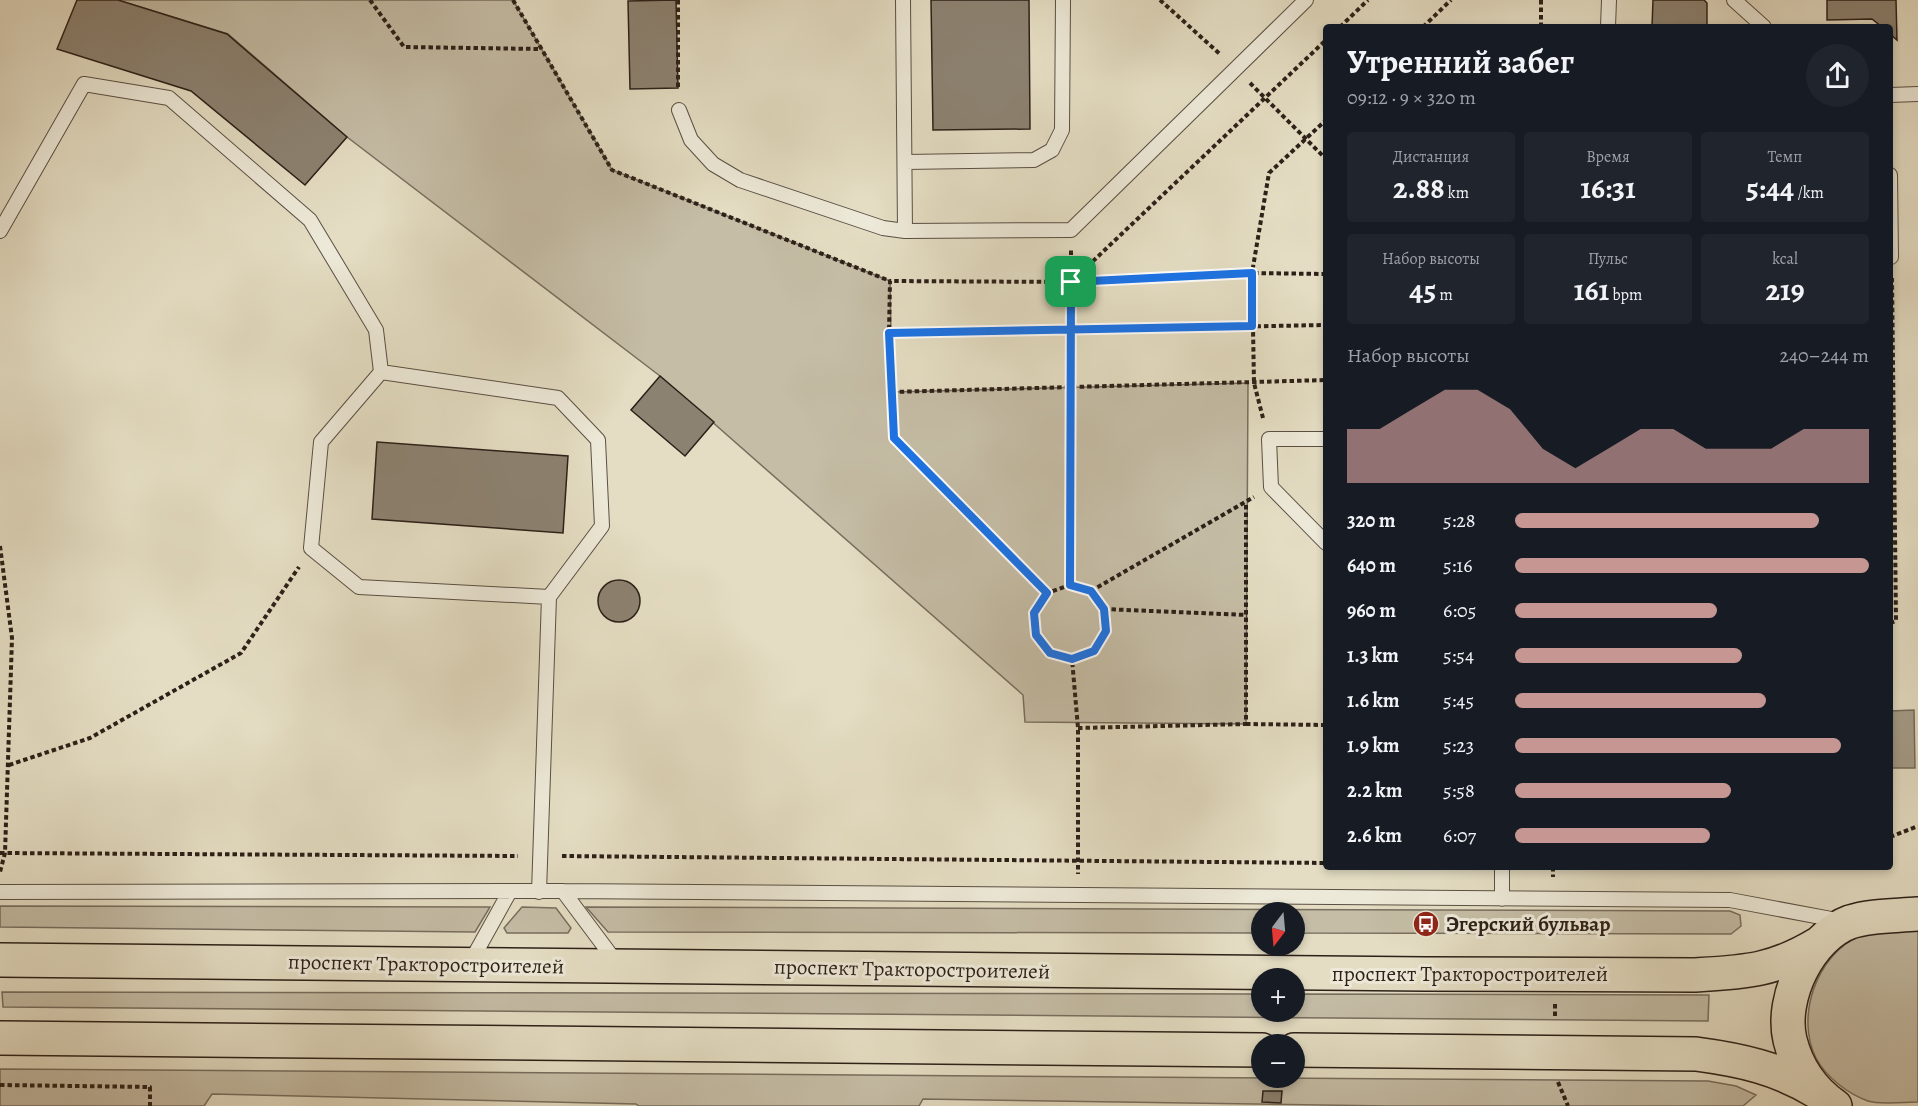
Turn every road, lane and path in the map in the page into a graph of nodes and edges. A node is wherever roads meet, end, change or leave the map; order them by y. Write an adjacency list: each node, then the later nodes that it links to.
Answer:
1 (370, 0): 18 (path)
2 (513, 0): 18 (path)
3 (678, 0): 21 (path)
4 (903, 0): 23 (lane)
5 (1063, 0): 23 (lane)
6 (1306, 0): 24 (lane)
7 (1368, 0): 12 (path)
8 (1451, 0): 13 (path)
9 (1541, 0): 14 (path)
10 (1609, 0): 15 (lane)
11 (1734, 0): 16 (lane)
12 (1343, 24)
13 (1426, 24)
14 (1541, 24)
15 (1608, 24)
16 (1761, 24)
17 (1323, 43): 30 (path)
18 (541, 49): 29 (path)
19 (1918, 94): 20 (lane)
20 (1893, 95)
21 (679, 110): 26 (lane)
22 (1323, 123): 27 (path)
23 (904, 162): 26 (lane)
24 (1071, 230): 26 (lane); 30 (path)
25 (0, 231): 35 (lane)
26 (905, 231)
27 (1252, 273): 28 (path); 30 (path); 32 (path)
28 (1323, 274)
29 (890, 281): 30 (path); 34 (path)
30 (1071, 282): 33 (path)
31 (1323, 325): 32 (path)
32 (1252, 326): 33 (path); 37 (path)
33 (1071, 330): 34 (path); 38 (path)
34 (889, 333): 39 (path)
35 (381, 372): 47 (lane); 51 (lane)
36 (1323, 380): 37 (path)
37 (1254, 383): 38 (path); 41 (path)
38 (1071, 388): 39 (path); 48 (path)
39 (892, 392): 50 (path)
40 (1893, 403): 54 (path)
41 (1269, 439): 42 (lane); 43 (lane)
42 (1323, 439)
43 (1270, 487): 44 (path); 45 (lane)
44 (1246, 502): 49 (path); 53 (path)
45 (1323, 540)
46 (0, 546): 59 (path)
47 (311, 548): 51 (lane); 59 (path)
48 (1070, 585): 49 (path); 50 (path)
49 (1091, 591): 52 (path)
50 (1047, 593): 55 (path)
51 (549, 597): 63 (lane)
52 (1104, 609): 53 (path); 55 (path)
53 (1247, 615): 56 (path)
54 (1893, 622)
55 (1072, 659): 58 (path)
56 (1246, 724): 57 (path); 58 (path)
57 (1323, 725)
58 (1078, 728): 64 (path)
59 (9, 765): 62 (path)
60 (1918, 826): 61 (path)
61 (1893, 836)
62 (3, 853): 63 (path); 67 (path)
63 (539, 856): 64 (path); 71 (lane)
64 (1078, 860): 65 (path); 72 (path)
65 (1323, 863)
66 (1502, 870): 73 (lane)
67 (0, 873)
68 (510, 891): 70 (lane); 71 (lane); 78 (lane)
69 (562, 891): 71 (lane); 72 (lane); 79 (lane)
70 (0, 892)
71 (539, 892)
72 (1077, 896): 73 (lane)
73 (1502, 899): 75 (lane)
74 (1918, 914): 75 (main road)
75 (1850, 922): 76 (main road)
76 (1818, 944): 79 (main road, проспект Тракторостроителей); 85 (main road)
77 (0, 960): 78 (main road, проспект Тракторостроителей)
78 (468, 965): 79 (main road, проспект Тракторостроителей)
79 (619, 966)
80 (0, 1038): 81 (main road)
81 (1251, 1050)
82 (1305, 1050): 85 (main road)
83 (1556, 1079): 87 (path)
84 (0, 1085): 86 (path)
85 (1826, 1099)
86 (150, 1106)
87 (1568, 1106)

